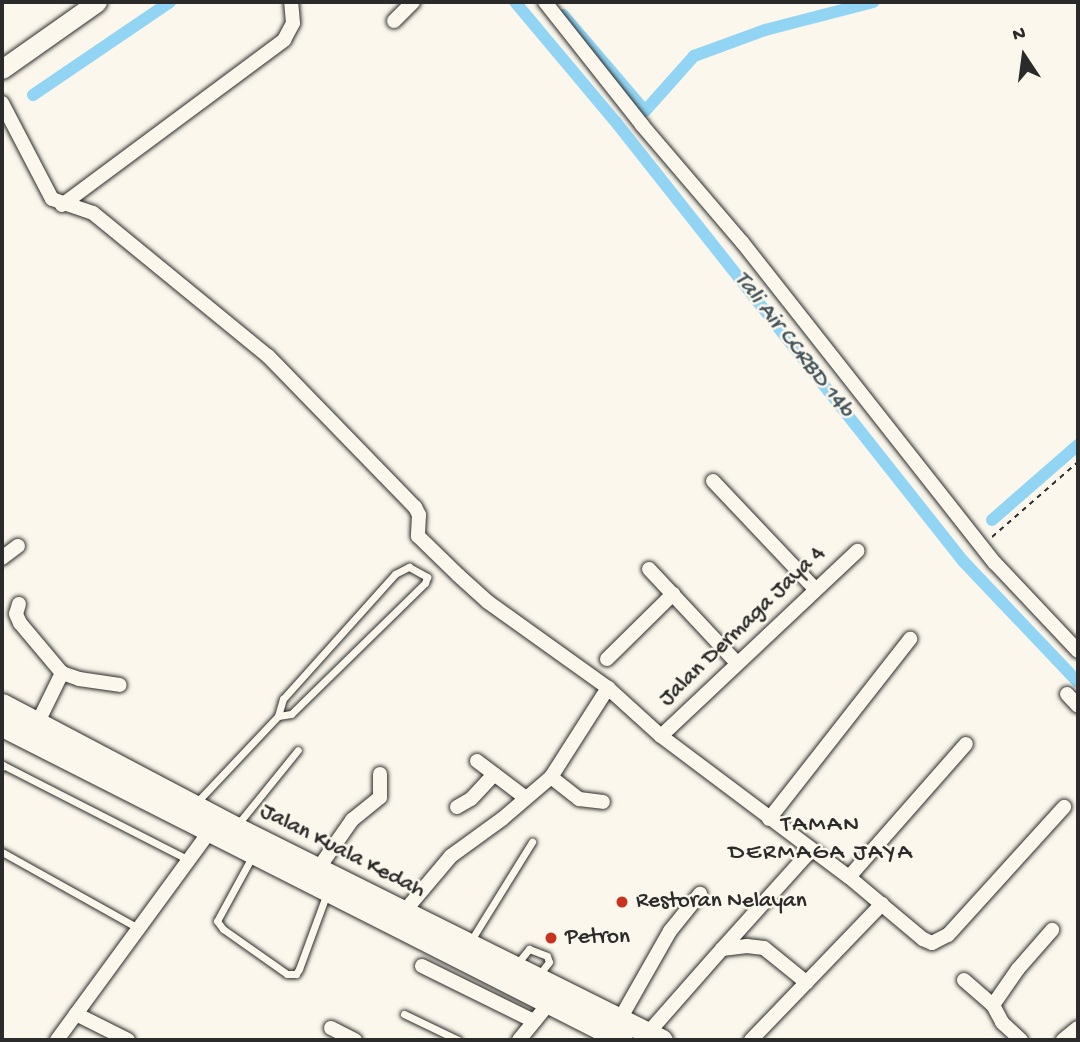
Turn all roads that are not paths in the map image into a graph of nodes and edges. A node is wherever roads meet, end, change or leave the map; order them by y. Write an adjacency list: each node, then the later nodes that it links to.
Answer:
1 (97, 2): 6 (street)
2 (291, 2): 8 (street)
3 (413, 2): 5 (street)
4 (545, 2): 18 (street)
5 (394, 21)
6 (2, 69)
7 (2, 103): 8 (street)
8 (62, 205): 23 (street)
9 (713, 481): 14 (street)
10 (18, 546): 12 (street)
11 (856, 551): 14 (street, Jalan Dermaga Jaya 4)
12 (2, 558)
13 (649, 569): 15 (street)
14 (815, 589): 20 (street, Jalan Dermaga Jaya 4)
15 (673, 594): 19 (street); 20 (street)
16 (19, 604): 21 (street)
17 (910, 639): 43 (street)
18 (1078, 651)
19 (607, 659)
20 (736, 662): 30 (street, Jalan Dermaga Jaya 4)
21 (62, 673): 22 (street); 28 (street)
22 (120, 685)
23 (608, 688): 30 (street); 37 (street)
24 (1067, 694): 26 (street)
25 (2, 704): 28 (main road, Jalan Kuala Kedah)
26 (1078, 706)
27 (278, 716): 27 (lane); 40 (lane)
28 (38, 722): 40 (main road, Jalan Kuala Kedah)
29 (3, 731): 45 (main road, Jalan Kuala Kedah)
30 (661, 736): 43 (street)
31 (966, 744): 52 (street)
32 (298, 750): 44 (lane)
33 (477, 761): 36 (street)
34 (2, 765): 50 (lane)
35 (380, 774): 51 (street)
36 (494, 774): 38 (street); 41 (street)
37 (551, 777): 38 (street); 39 (street)
38 (526, 798): 56 (street)
39 (603, 802)
40 (194, 805): 44 (main road, Jalan Kuala Kedah)
41 (457, 807)
42 (1064, 807): 55 (street)
43 (769, 819): 47 (street)
44 (235, 827): 51 (main road, Jalan Kuala Kedah)
45 (209, 832): 49 (main road, Jalan Kuala Kedah); 50 (street)
46 (532, 842): 59 (lane)
47 (811, 850): 52 (street); 60 (street)
48 (2, 852): 57 (lane)
49 (253, 854): 53 (main road, Jalan Kuala Kedah); 53 (lane)
50 (189, 860): 57 (street)
51 (318, 869): 56 (main road, Jalan Kuala Kedah)
52 (849, 877): 55 (street)
53 (327, 892): 61 (main road, Jalan Kuala Kedah)
54 (700, 894): 72 (street)
55 (882, 904): 64 (street)
56 (403, 913): 59 (main road, Jalan Kuala Kedah)
57 (139, 928): 67 (street)
58 (1052, 930): 66 (street)
59 (470, 942): 61 (main road); 72 (main road, Jalan Kuala Kedah)
60 (722, 949): 64 (street); 73 (street)
61 (474, 964): 65 (main road, Jalan Kuala Kedah)
62 (422, 966): 69 (street)
63 (964, 980): 66 (street)
64 (807, 982): 79 (street)
65 (550, 1002): 69 (street); 72 (main road, Jalan Kuala Kedah)
66 (993, 1005): 80 (street)
67 (76, 1014): 74 (street); 75 (street)
68 (404, 1014): 77 (lane)
69 (534, 1021): 78 (street)
70 (331, 1028): 76 (street)
71 (1078, 1028): 81 (street)
72 (621, 1030): 73 (main road, Jalan Kuala Kedah)
73 (655, 1037)
74 (57, 1040)
75 (128, 1040)
76 (355, 1040)
77 (458, 1040)
78 (519, 1040)
79 (751, 1040)
80 (1021, 1040)
81 (1063, 1040)

